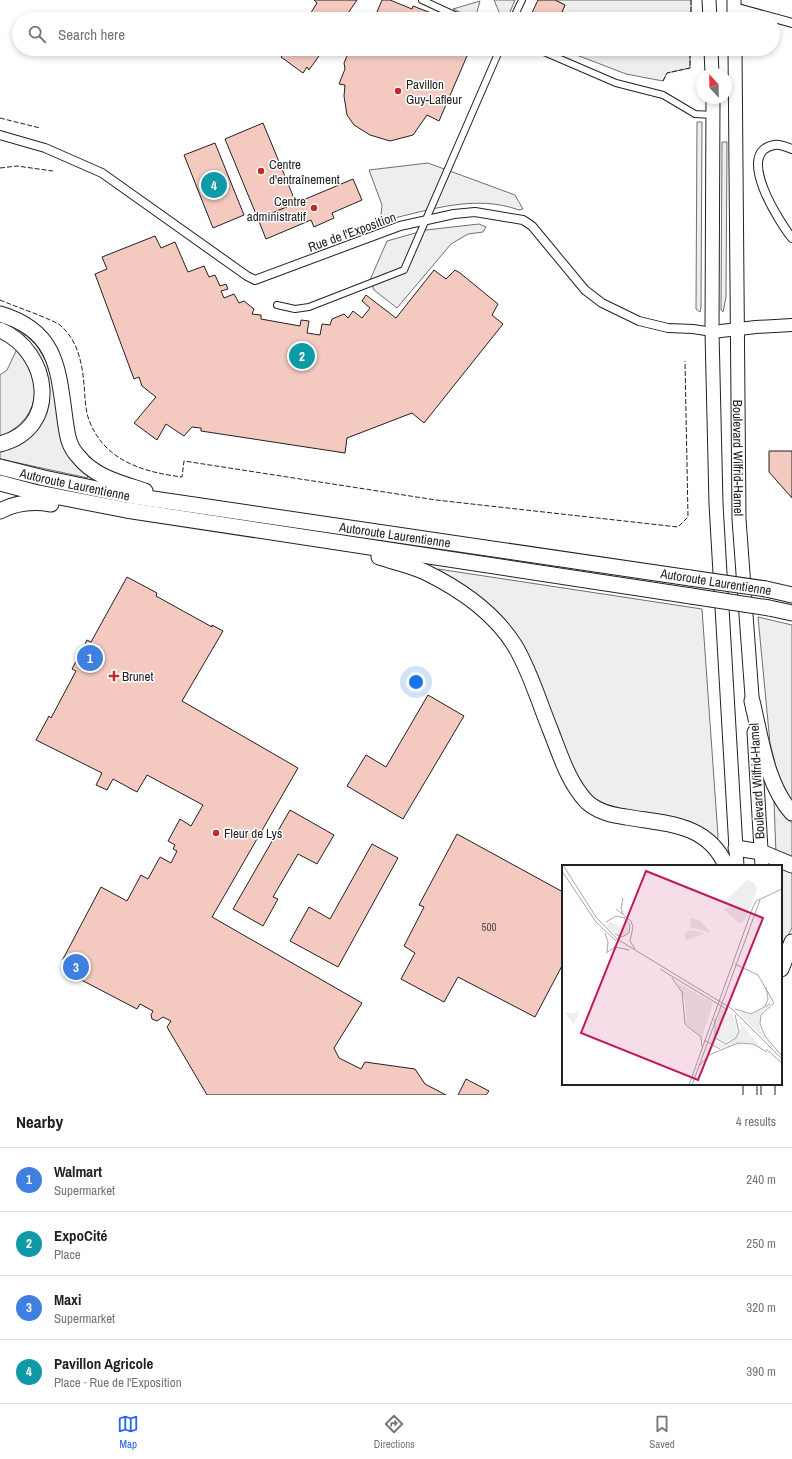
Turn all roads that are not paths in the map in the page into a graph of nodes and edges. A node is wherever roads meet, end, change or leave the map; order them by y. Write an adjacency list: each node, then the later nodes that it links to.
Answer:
1 (422, 0): 5 (street)
2 (522, 0): 6 (street)
3 (709, 0): 7 (main road)
4 (734, 9): 8 (street)
5 (448, 12)
6 (516, 12)
7 (710, 12)
8 (746, 12)
9 (780, 20): 10 (street)
10 (792, 23)
11 (497, 56): 20 (street)
12 (553, 56): 17 (street)
13 (711, 56): 15 (main road)
14 (735, 56): 25 (main road, Boulevard Wilfrid-Hamel)
15 (712, 68)
16 (713, 104): 17 (main road, Boulevard Wilfrid-Hamel)
17 (713, 115): 27 (main road, Boulevard Wilfrid-Hamel)
18 (0, 135): 20 (street, Rue de l'Exposition)
19 (792, 149): 21 (street)
20 (427, 220): 22 (street); 27 (street, Rue de l'Exposition)
21 (792, 238)
22 (277, 305)
23 (0, 314): 32 (highway)
24 (792, 325): 25 (main road)
25 (737, 329): 27 (main road); 39 (main road, Boulevard Wilfrid-Hamel)
26 (0, 330): 28 (highway)
27 (712, 332): 41 (main road, Boulevard Wilfrid-Hamel)
28 (0, 444)
29 (0, 466): 32 (highway, Autoroute Laurentienne)
30 (0, 483): 31 (highway, Autoroute Laurentienne)
31 (86, 503): 33 (highway); 34 (highway, Autoroute Laurentienne)
32 (180, 503): 36 (highway, Autoroute Laurentienne, bridge)
33 (0, 511)
34 (338, 543): 38 (highway, Autoroute Laurentienne, bridge); 44 (highway)
35 (792, 587): 36 (highway)
36 (766, 589): 37 (highway, Autoroute Laurentienne)
37 (792, 595)
38 (792, 613)
39 (752, 701): 40 (highway); 42 (main road, Boulevard Wilfrid-Hamel)
40 (792, 813)
41 (736, 848): 42 (highway); 45 (main road, Boulevard Wilfrid-Hamel)
42 (761, 859): 43 (highway)
43 (792, 864)
44 (725, 865)
45 (737, 865)
46 (792, 942): 47 (highway)
47 (782, 967)

